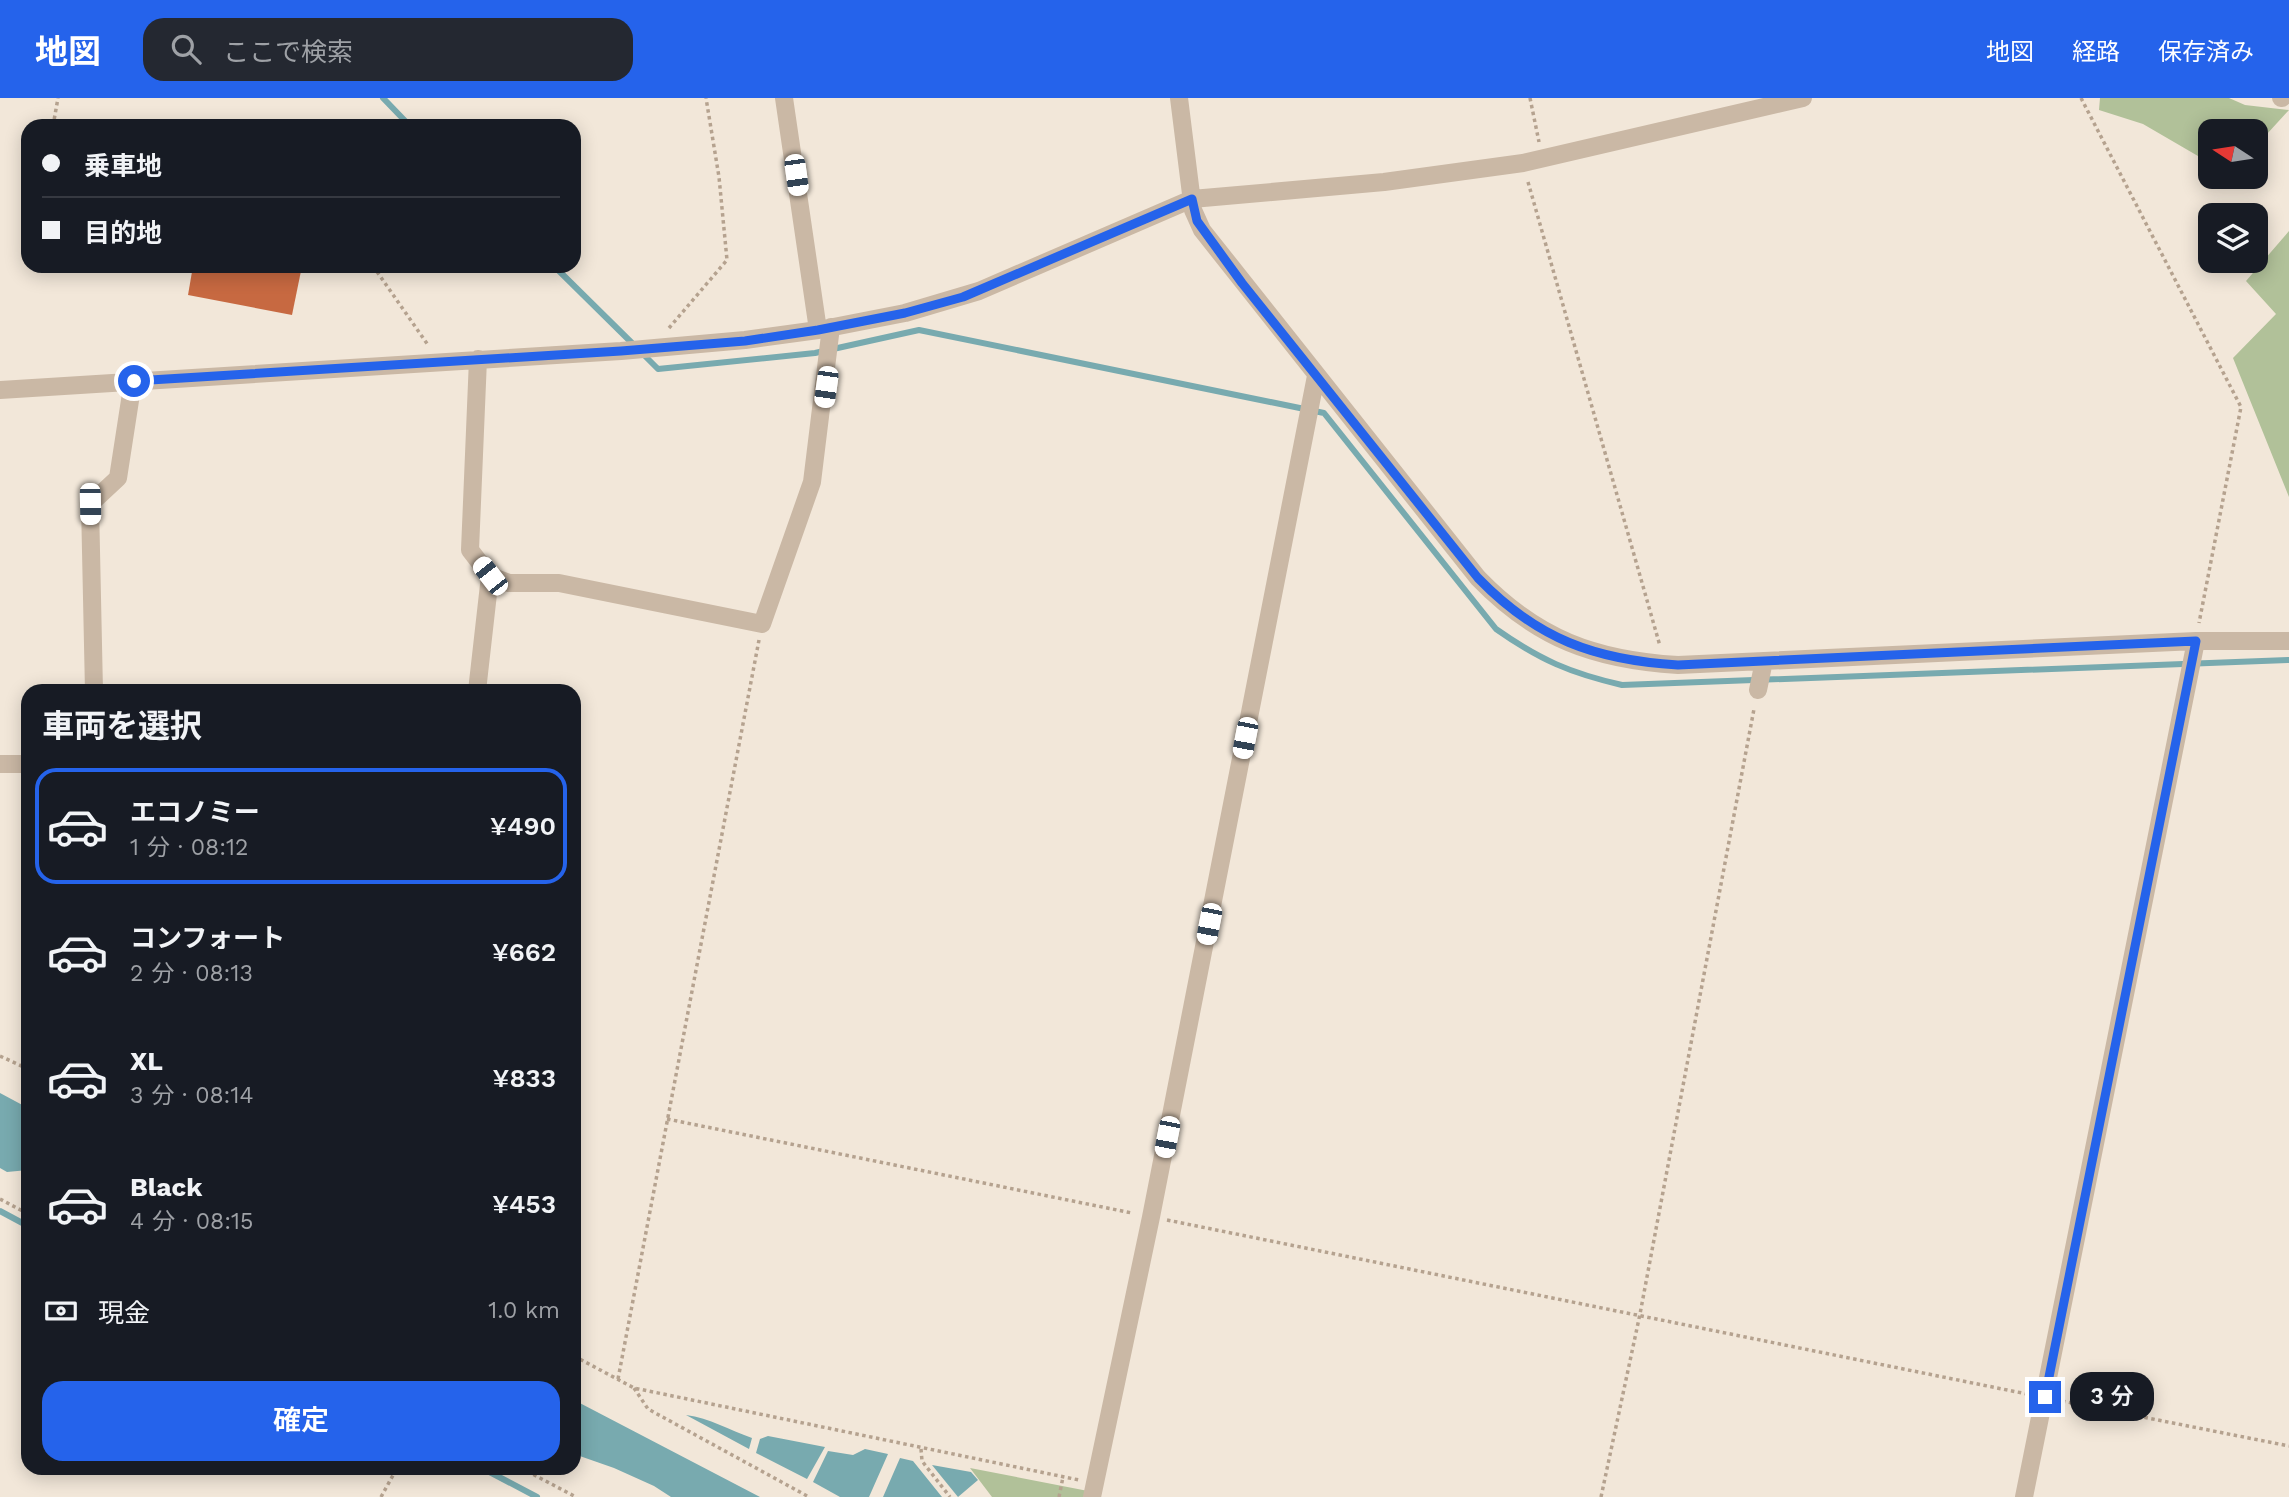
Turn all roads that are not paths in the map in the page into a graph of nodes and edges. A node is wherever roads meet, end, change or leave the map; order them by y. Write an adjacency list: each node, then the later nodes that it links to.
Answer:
1 (785, 98): 5 (street)
2 (1179, 98): 4 (street)
3 (1803, 98): 4 (street)
4 (1192, 199): 5 (street); 7 (street)
5 (827, 333): 6 (street); 10 (street)
6 (478, 359): 8 (street); 10 (street)
7 (1316, 376): 12 (street); 17 (street)
8 (134, 381): 9 (street); 13 (street)
9 (0, 390)
10 (490, 576): 14 (street)
11 (2289, 641): 12 (street)
12 (2193, 655): 18 (street)
13 (94, 684)
14 (478, 684)
15 (0, 764): 16 (street)
16 (21, 764)
17 (1093, 1490)
18 (2024, 1497)

